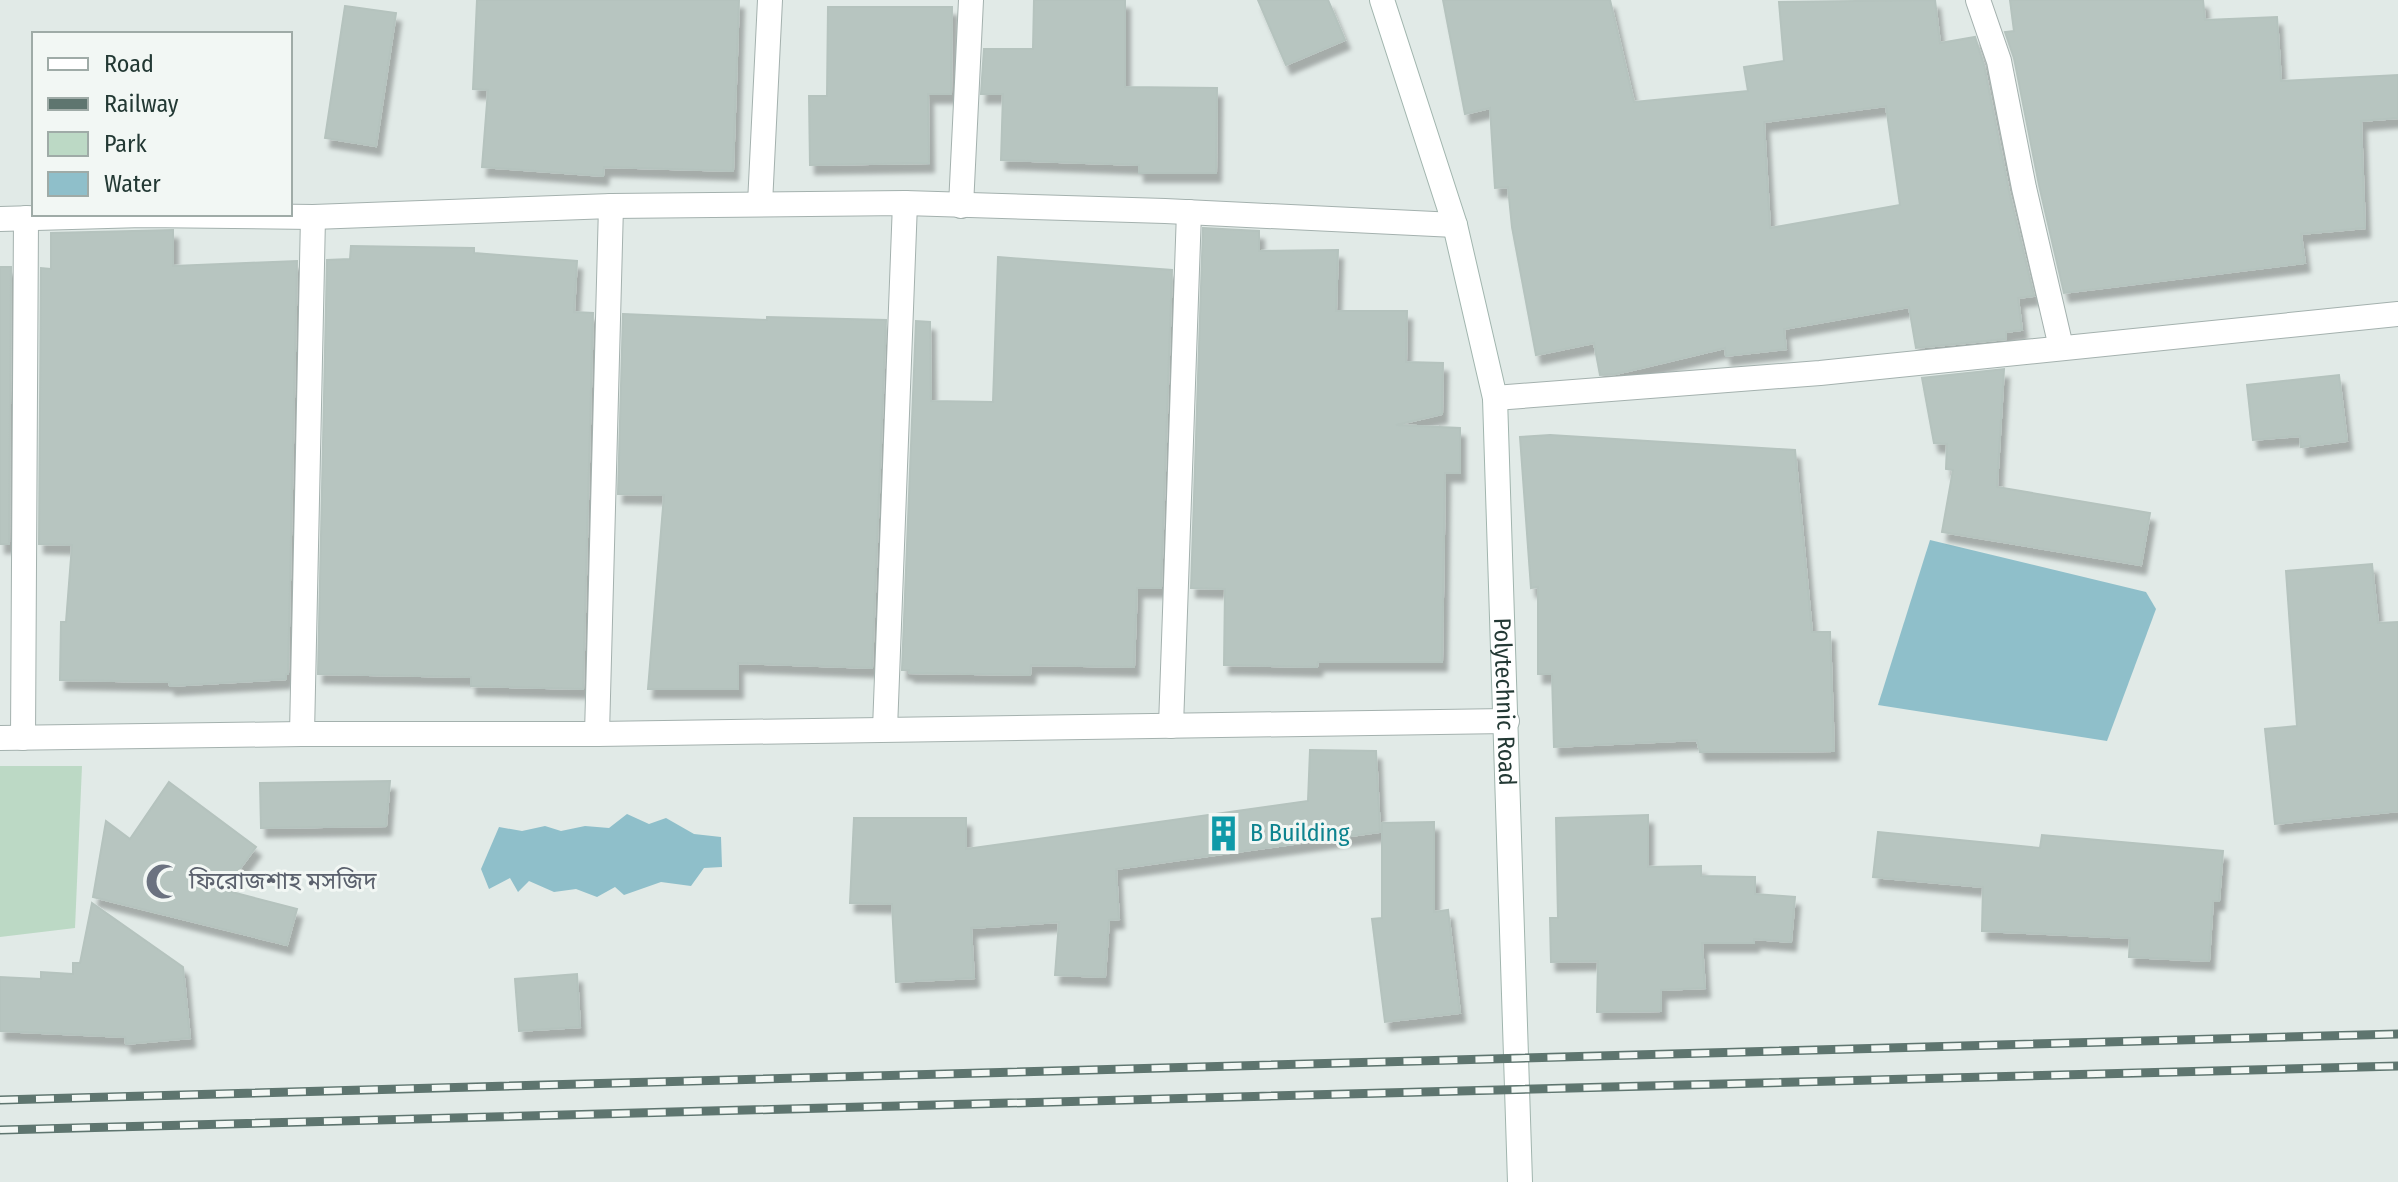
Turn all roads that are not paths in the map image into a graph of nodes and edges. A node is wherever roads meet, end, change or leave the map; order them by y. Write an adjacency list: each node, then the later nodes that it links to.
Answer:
1 (770, 0): 6 (street)
2 (971, 0): 8 (street)
3 (1382, 0): 15 (street, Polytechnic Road)
4 (1978, 0): 17 (street)
5 (905, 203): 6 (street); 8 (street); 21 (street)
6 (760, 204): 7 (street)
7 (611, 206): 12 (street); 23 (street)
8 (961, 206): 9 (street)
9 (1189, 212): 15 (street); 20 (street)
10 (104, 216): 13 (street)
11 (228, 216): 12 (street)
12 (313, 217): 22 (street)
13 (26, 218): 14 (street); 24 (street)
14 (0, 219)
15 (1455, 225): 18 (street, Polytechnic Road)
16 (2398, 314): 17 (street)
17 (2061, 347): 18 (street)
18 (1495, 398): 19 (street, Polytechnic Road)
19 (1507, 721): 20 (street); 25 (street, Polytechnic Road)
20 (1171, 726): 21 (street)
21 (885, 729): 23 (street)
22 (302, 734): 23 (street); 24 (street)
23 (597, 734)
24 (12, 738)
25 (1520, 1182)

